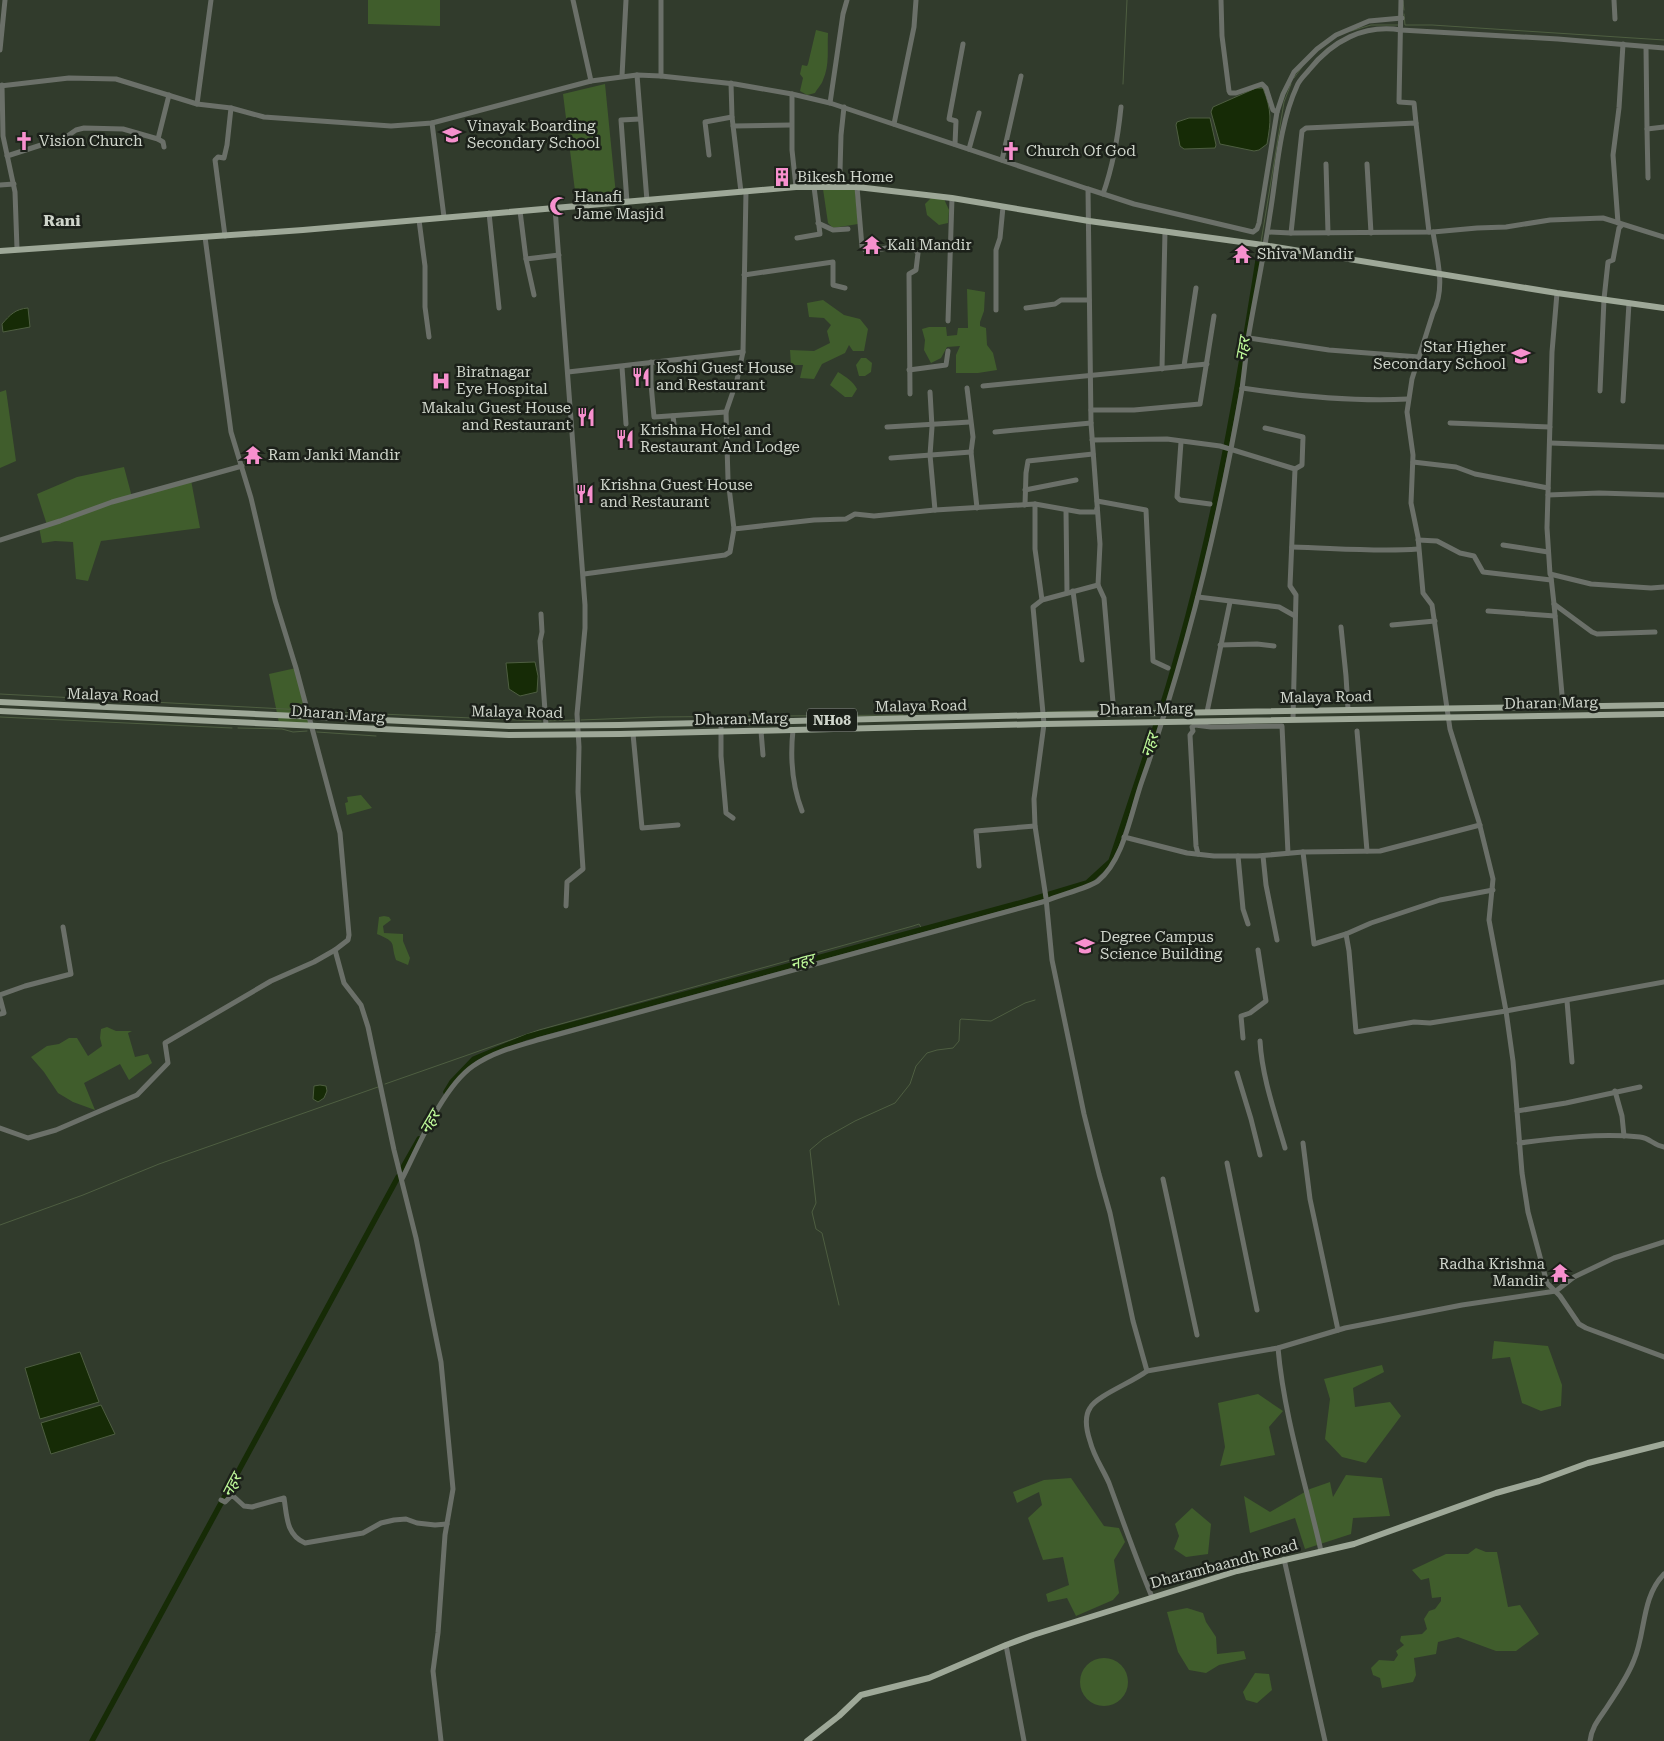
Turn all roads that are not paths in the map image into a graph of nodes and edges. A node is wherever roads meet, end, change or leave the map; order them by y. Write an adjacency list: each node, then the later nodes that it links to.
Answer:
1 (5, 0): 18 (street)
2 (211, 0): 29 (street)
3 (574, 0): 23 (street)
4 (626, 0): 20 (street)
5 (661, 0): 21 (street)
6 (848, 0): 28 (street)
7 (916, 0): 39 (street)
8 (1221, 0): 33 (street)
9 (1401, 0): 11 (street)
10 (1614, 0): 12 (street)
11 (1402, 18): 13 (street); 33 (street)
12 (1615, 20)
13 (1401, 30): 15 (street); 38 (street); 77 (street)
14 (963, 44): 45 (street)
15 (1623, 44): 16 (street); 74 (street)
16 (1646, 47): 17 (street); 43 (street)
17 (1664, 48)
18 (0, 50)
19 (637, 75): 20 (street); 21 (street); 36 (street)
20 (622, 76): 23 (street)
21 (661, 76): 24 (street)
22 (1021, 76): 50 (street)
23 (591, 81): 37 (street)
24 (731, 84): 26 (street); 35 (street)
25 (1, 86): 27 (street); 49 (street)
26 (792, 94): 28 (street); 40 (street)
27 (169, 95): 29 (street); 44 (street)
28 (830, 103): 30 (street)
29 (197, 104): 32 (street)
30 (844, 107): 39 (street); 53 (street)
31 (1122, 107): 62 (street)
32 (231, 108): 37 (street); 82 (street)
33 (1277, 112): 62 (street)
34 (979, 113): 47 (street)
35 (732, 117): 41 (street); 48 (street)
36 (640, 119): 64 (street); 65 (street)
37 (432, 123): 70 (street)
38 (1416, 123): 78 (street); 79 (street)
39 (894, 124): 45 (street)
40 (791, 125): 41 (street); 57 (street)
41 (733, 126): 61 (street)
42 (1664, 127): 43 (street)
43 (1647, 129): 54 (street)
44 (158, 139): 46 (street); 49 (street)
45 (955, 144): 47 (street)
46 (164, 147)
47 (969, 149): 50 (street)
48 (709, 155)
49 (7, 156): 55 (street)
50 (1002, 160): 60 (street)
51 (1326, 164): 80 (street)
52 (1367, 164): 81 (street)
53 (840, 171)
54 (1648, 178)
55 (14, 184): 56 (street); 87 (street)
56 (0, 185)
57 (796, 187): 58 (main road); 61 (main road)
58 (814, 187): 59 (main road); 73 (street)
59 (858, 187): 63 (main road); 116 (street)
60 (1088, 189): 62 (street); 72 (street)
61 (743, 191): 64 (main road); 92 (street)
62 (1103, 194)
63 (952, 198): 66 (main road); 105 (street)
64 (646, 201): 65 (main road)
65 (627, 202): 67 (main road)
66 (1003, 207): 72 (main road); 103 (street)
67 (555, 208): 68 (main road); 89 (street)
68 (520, 211): 69 (main road); 90 (street)
69 (489, 214): 70 (main road); 100 (street)
70 (444, 217): 71 (main road)
71 (419, 220): 82 (main road); 106 (street)
72 (1089, 221): 76 (main road); 98 (street)
73 (818, 223): 75 (street); 85 (street)
74 (1620, 224): 78 (street); 84 (street); 97 (street)
75 (848, 229)
76 (1165, 231): 86 (main road); 115 (street)
77 (1268, 232): 79 (street); 86 (street)
78 (1431, 232): 81 (street); 91 (street)
79 (1291, 233): 80 (street)
80 (1328, 233): 81 (street)
81 (1371, 233)
82 (225, 236): 83 (main road)
83 (205, 237): 87 (main road); 150 (street)
84 (1664, 237)
85 (797, 238)
86 (1266, 245): 91 (main road); 107 (street)
87 (17, 249): 88 (main road)
88 (0, 251)
89 (559, 255): 90 (street); 117 (street)
90 (526, 259): 96 (street)
91 (1440, 274): 95 (main road); 110 (street)
92 (744, 275): 93 (street); 109 (street)
93 (845, 288)
94 (1196, 288): 113 (street)
95 (1557, 293): 97 (main road); 137 (street)
96 (534, 295)
97 (1604, 299): 99 (main road); 122 (street)
98 (1089, 300): 101 (street); 118 (street)
99 (1629, 303): 102 (main road); 126 (street)
100 (499, 308)
101 (1026, 308)
102 (1664, 308)
103 (996, 310)
104 (1214, 316): 112 (street)
105 (948, 321)
106 (429, 337)
107 (1249, 338): 110 (street); 121 (street)
108 (948, 351): 116 (street)
109 (743, 352): 111 (street); 128 (street)
110 (1419, 356): 125 (street)
111 (652, 362): 114 (street); 129 (street)
112 (1207, 364): 113 (street); 127 (street)
113 (1184, 366): 115 (street)
114 (622, 367): 117 (street); 133 (street)
115 (1162, 369): 118 (street)
116 (909, 370): 124 (street)
117 (568, 372): 172 (street)
118 (1090, 375): 119 (street); 127 (street)
119 (984, 386)
120 (967, 388): 130 (street)
121 (1242, 388): 125 (street); 144 (street)
122 (1600, 391)
123 (930, 392): 134 (street)
124 (910, 394)
125 (1408, 399): 149 (street)
126 (1623, 401)
127 (1091, 410): 131 (street)
128 (726, 412): 129 (street); 165 (street)
129 (673, 416): 138 (street)
130 (970, 422): 134 (street); 145 (street)
131 (1091, 423): 139 (street); 140 (street)
132 (1450, 423): 137 (street)
133 (626, 424)
134 (932, 424): 135 (street); 147 (street)
135 (887, 427)
136 (1265, 428): 151 (street)
137 (1550, 428): 142 (street)
138 (675, 432)
139 (995, 432)
140 (1092, 440): 141 (street); 146 (street)
141 (1181, 442): 144 (street); 159 (street)
142 (1550, 444): 143 (street); 153 (street)
143 (1664, 447)
144 (1231, 448): 151 (street); 177 (street)
145 (971, 452): 147 (street); 161 (street)
146 (1093, 454): 154 (street); 157 (street)
147 (930, 455): 148 (street); 163 (street)
148 (891, 458)
149 (1413, 462): 153 (street); 167 (street)
150 (242, 466): 166 (street); 208 (street)
151 (1295, 469): 169 (street)
152 (1076, 480): 154 (street)
153 (1548, 488): 155 (street)
154 (1025, 490): 160 (street)
155 (1548, 495): 156 (street); 171 (street)
156 (1664, 495)
157 (1097, 501): 162 (street); 192 (street)
158 (1036, 504): 160 (street); 164 (street); 178 (street)
159 (1210, 504)
160 (1025, 505): 161 (street)
161 (977, 508): 163 (street)
162 (1098, 508): 164 (street); 174 (street)
163 (935, 510): 165 (street)
164 (1066, 510): 176 (street)
165 (734, 529): 172 (street)
166 (0, 540)
167 (1418, 540): 170 (street); 173 (street)
168 (1503, 545): 171 (street)
169 (1292, 547): 170 (street); 183 (street)
170 (1418, 549): 185 (street)
171 (1548, 552): 173 (street)
172 (584, 574): 218 (street)
173 (1551, 577): 175 (street); 180 (street)
174 (1098, 585): 176 (street); 204 (street)
175 (1664, 587)
176 (1070, 592): 178 (street); 191 (street)
177 (1198, 598): 179 (street); 203 (street)
178 (1042, 600): 206 (street)
179 (1230, 602): 183 (street); 189 (street)
180 (1554, 604): 184 (street); 188 (street)
181 (1488, 611): 184 (street)
182 (541, 614): 217 (street)
183 (1295, 616): 199 (street)
184 (1555, 616): 195 (street)
185 (1434, 620): 186 (street); 197 (street)
186 (1392, 625)
187 (1341, 627): 198 (street)
188 (1655, 632)
189 (1220, 645): 190 (street); 202 (street)
190 (1274, 646)
191 (1082, 660)
192 (1168, 668)
193 (0, 702): 201 (main road, Malaya Road / NH08)
194 (1664, 705): 196 (main road, Malaya Road / NH08)
195 (1562, 706): 196 (main road, Malaya Road / NH08); 197 (main road, Malaya Road / NH08)
196 (1581, 706): 207 (main road)
197 (1448, 708): 198 (main road, Malaya Road / NH08); 209 (street)
198 (1348, 709): 199 (main road, Malaya Road / NH08)
199 (1293, 710): 202 (main road, Malaya Road / NH08); 211 (street)
200 (0, 711): 210 (main road, Dharan Marg / NH08)
201 (184, 711): 208 (main road, Malaya Road / NH08); 210 (main road)
202 (1207, 712): 203 (main road, Malaya Road / NH08)
203 (1165, 713): 204 (main road, Malaya Road / NH08); 212 (street)
204 (1114, 714): 206 (main road, Malaya Road / NH08)
205 (1664, 714): 207 (main road, Dharan Marg / NH08)
206 (1043, 715): 213 (main road, Malaya Road / NH08); 214 (street)
207 (1582, 715): 209 (main road, Dharan Marg / NH08)
208 (309, 716): 215 (street); 216 (main road, Malaya Road / NH08)
209 (1449, 716): 211 (main road, Dharan Marg / NH08); 230 (street)
210 (184, 719): 215 (main road, Dharan Marg / NH08)
211 (1293, 719): 212 (main road, Dharan Marg / NH08)
212 (1163, 722): 214 (main road, Dharan Marg / NH08); 232 (street)
213 (721, 723): 218 (main road, Malaya Road / NH08); 222 (street)
214 (1044, 724): 219 (main road, Dharan Marg / NH08); 231 (street)
215 (310, 725): 223 (main road, Dharan Marg / NH08); 247 (street)
216 (493, 725): 217 (main road, Malaya Road / NH08); 223 (main road)
217 (546, 725): 218 (main road, Malaya Road / NH08)
218 (578, 725): 224 (street)
219 (793, 730): 220 (main road, Dharan Marg / NH08); 227 (street)
220 (761, 731): 222 (main road, Dharan Marg / NH08); 226 (street)
221 (1357, 731): 233 (street)
222 (722, 732): 225 (main road, Dharan Marg / NH08); 228 (street)
223 (493, 734): 224 (main road, Dharan Marg / NH08)
224 (578, 734): 225 (main road, Dharan Marg / NH08); 242 (street)
225 (633, 734): 229 (street)
226 (763, 755)
227 (802, 811)
228 (733, 818)
229 (678, 825)
230 (1480, 825): 233 (street); 240 (street)
231 (1035, 826): 239 (street); 241 (street)
232 (1124, 837): 236 (street); 241 (street)
233 (1367, 851): 234 (street)
234 (1302, 852): 235 (street); 245 (street)
235 (1288, 853): 236 (street); 238 (street)
236 (1198, 854): 237 (street)
237 (1238, 856): 238 (street); 243 (street)
238 (1263, 856): 246 (street)
239 (979, 866)
240 (1493, 890): 245 (street); 252 (street)
241 (1046, 900): 269 (street); 278 (street)
242 (566, 906)
243 (1248, 924)
244 (63, 927): 250 (street)
245 (1346, 934): 252 (street)
246 (1277, 940)
247 (335, 950): 261 (street); 269 (street)
248 (1258, 950): 254 (street)
249 (1664, 982): 251 (street)
250 (0, 996): 253 (street)
251 (1567, 1001): 252 (street); 256 (street)
252 (1506, 1011): 260 (street)
253 (0, 1014)
254 (1243, 1038)
255 (1260, 1041): 266 (street)
256 (1572, 1062)
257 (1237, 1073): 267 (street)
258 (1640, 1087): 259 (street)
259 (1615, 1091): 260 (street); 262 (street)
260 (1517, 1111): 264 (street)
261 (0, 1128)
262 (1624, 1136): 264 (street); 265 (street)
263 (1303, 1143): 274 (street)
264 (1519, 1143): 272 (street)
265 (1664, 1147)
266 (1285, 1148)
267 (1260, 1154)
268 (1227, 1163): 273 (street)
269 (401, 1179): 281 (street)
270 (1163, 1179): 275 (street)
271 (1664, 1242): 272 (street)
272 (1556, 1291): 274 (street); 277 (street)
273 (1257, 1310)
274 (1338, 1330): 276 (street)
275 (1197, 1335)
276 (1278, 1348): 278 (street); 282 (street)
277 (1664, 1357)
278 (1147, 1371): 285 (street)
279 (1664, 1444): 282 (main road, Dharambaandh Road)
280 (223, 1501): 281 (street)
281 (447, 1524): 287 (street)
282 (1321, 1551): 283 (main road, Dharambaandh Road)
283 (1284, 1559): 285 (main road, Dharambaandh Road); 290 (street)
284 (1664, 1574): 291 (street)
285 (1152, 1597): 286 (main road, Dharambaandh Road)
286 (1006, 1645): 288 (main road, Dharambaandh Road); 289 (street)
287 (441, 1741)
288 (808, 1741)
289 (1024, 1741)
290 (1325, 1741)
291 (1590, 1741)

